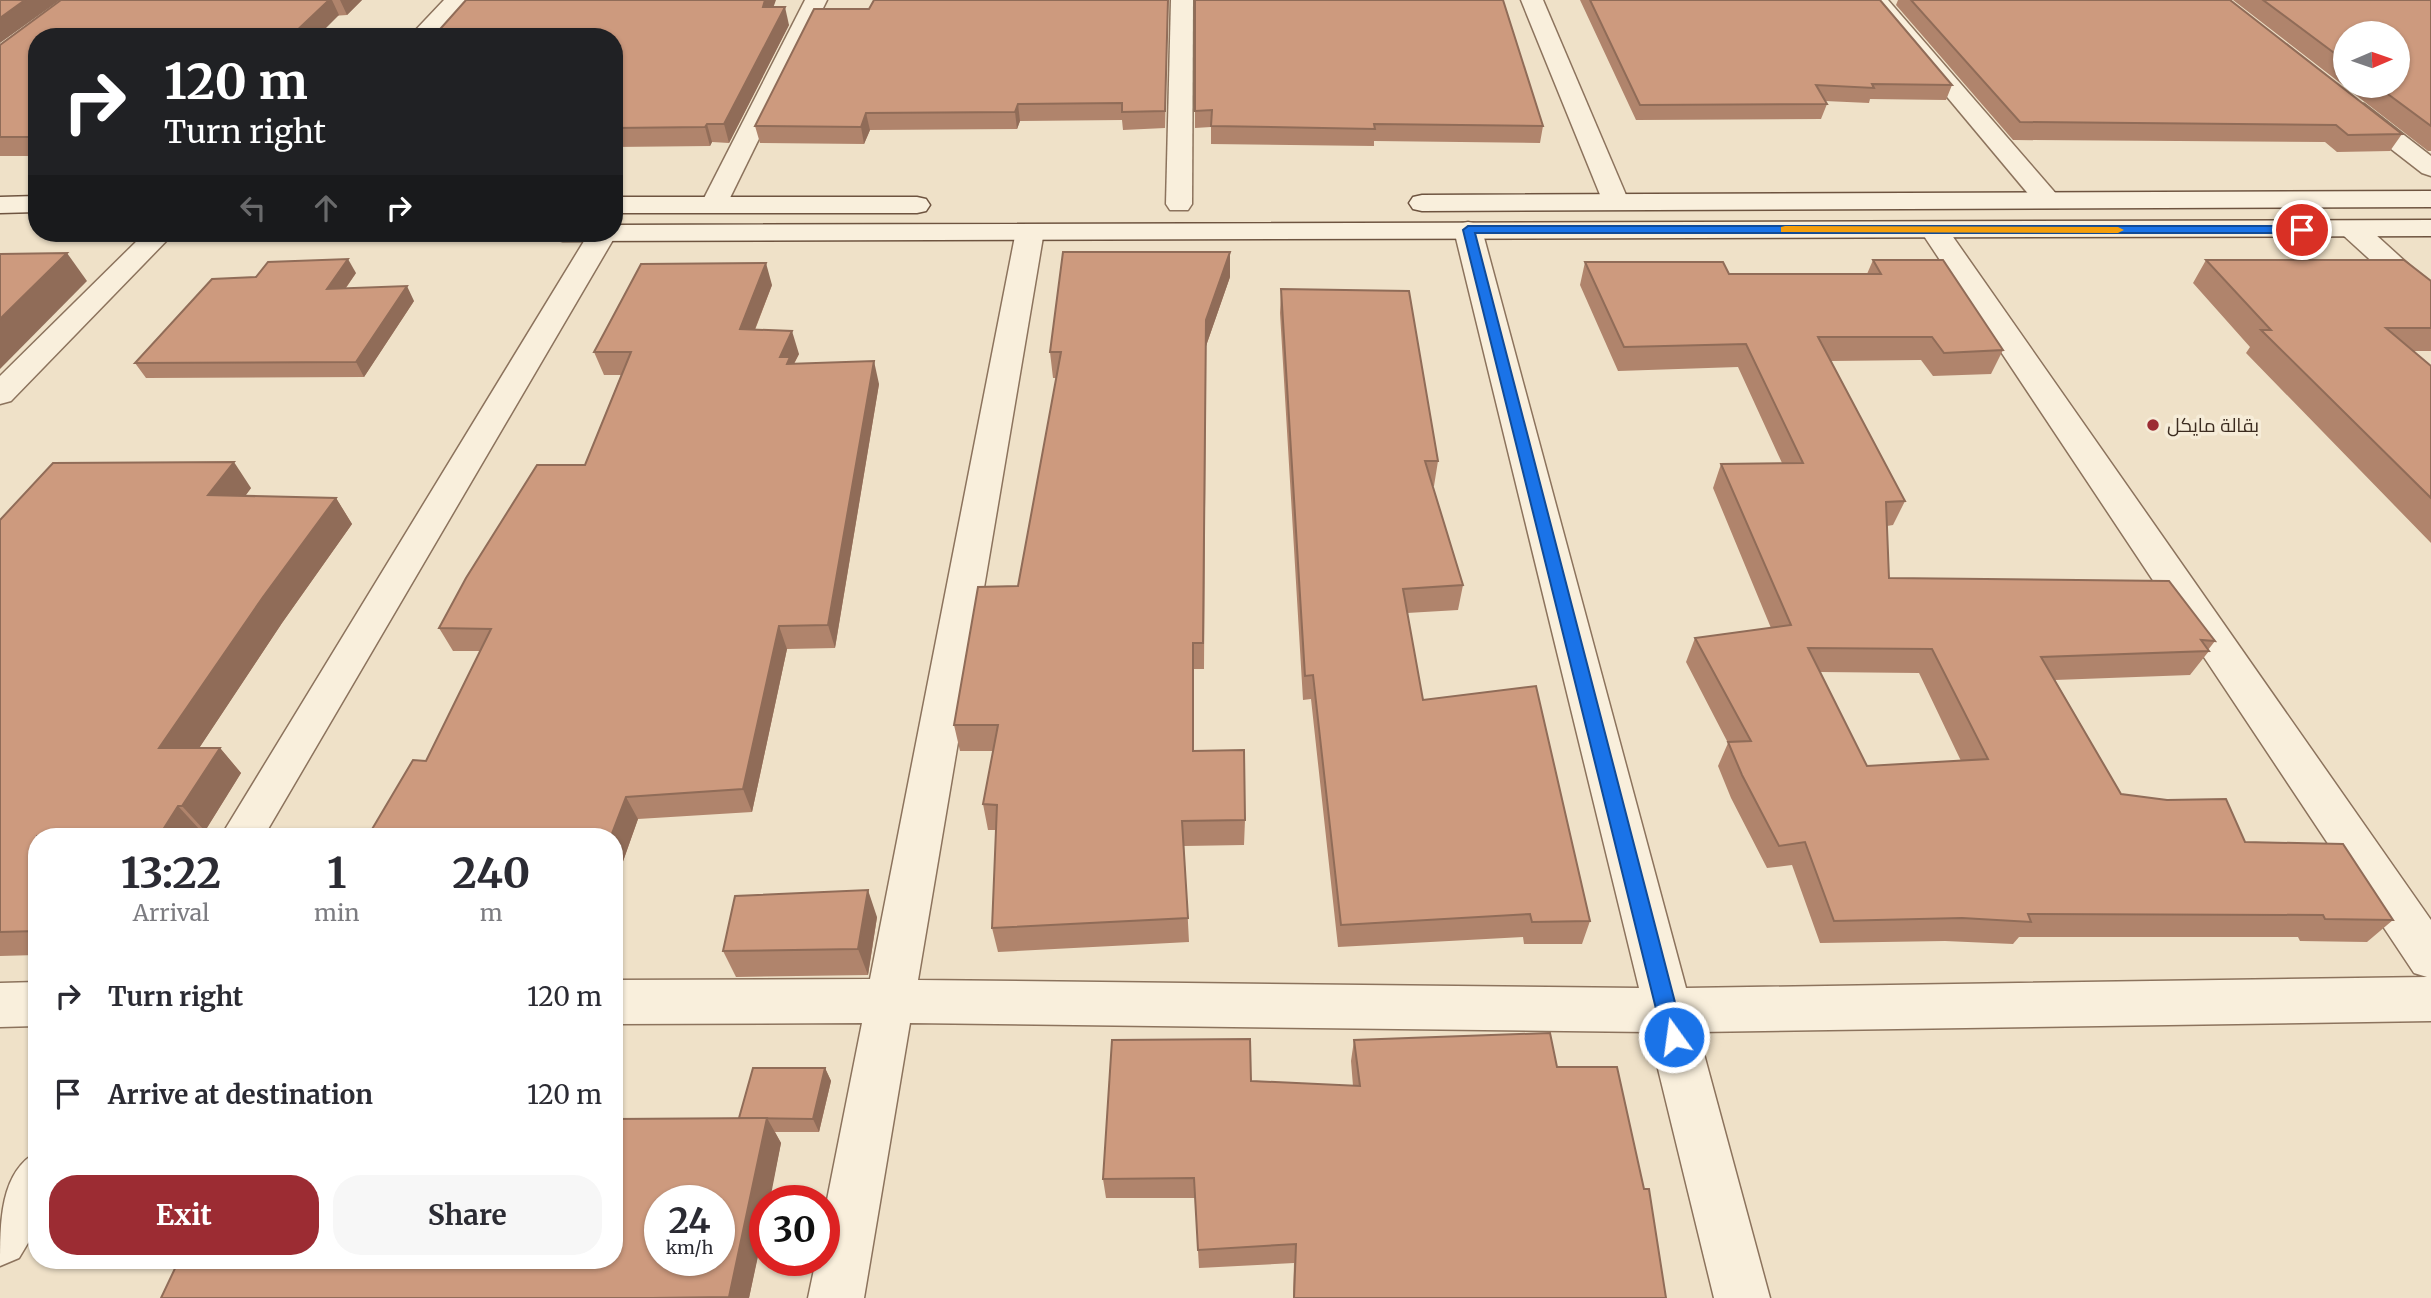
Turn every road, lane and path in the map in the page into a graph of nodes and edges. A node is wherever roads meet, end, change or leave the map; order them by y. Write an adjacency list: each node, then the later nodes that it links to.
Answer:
1 (456, 0): 6 (street)
2 (816, 0): 20 (street)
3 (1182, 0): 15 (street)
4 (1532, 0): 10 (street)
5 (1877, 0): 11 (street)
6 (429, 28)
7 (2341, 98): 8 (street)
8 (2431, 168)
9 (2431, 199): 11 (street)
10 (1616, 202): 11 (street); 12 (street)
11 (2049, 202)
12 (1397, 203)
13 (28, 204): 17 (street)
14 (1151, 204): 15 (street)
15 (1179, 204): 16 (street)
16 (1206, 204)
17 (0, 205)
18 (623, 205): 20 (street)
19 (946, 205): 20 (street)
20 (713, 206)
21 (2431, 228): 26 (street)
22 (0, 230): 23 (street)
23 (28, 230)
24 (1468, 230): 25 (street); 27 (street); 40 (street)
25 (1934, 230): 26 (street); 34 (street)
26 (2354, 230): 31 (street)
27 (1030, 231): 28 (street); 36 (street)
28 (623, 233)
29 (151, 242): 32 (street)
30 (598, 242): 33 (street)
31 (2431, 300)
32 (0, 394)
33 (247, 828)
34 (2431, 958)
35 (2431, 999): 40 (street)
36 (888, 1001): 37 (street); 40 (street); 43 (street)
37 (623, 1002)
38 (28, 1004): 39 (street)
39 (0, 1005)
40 (1667, 1010): 44 (street)
41 (28, 1193): 42 (street)
42 (0, 1239)
43 (836, 1298)
44 (1742, 1298)

